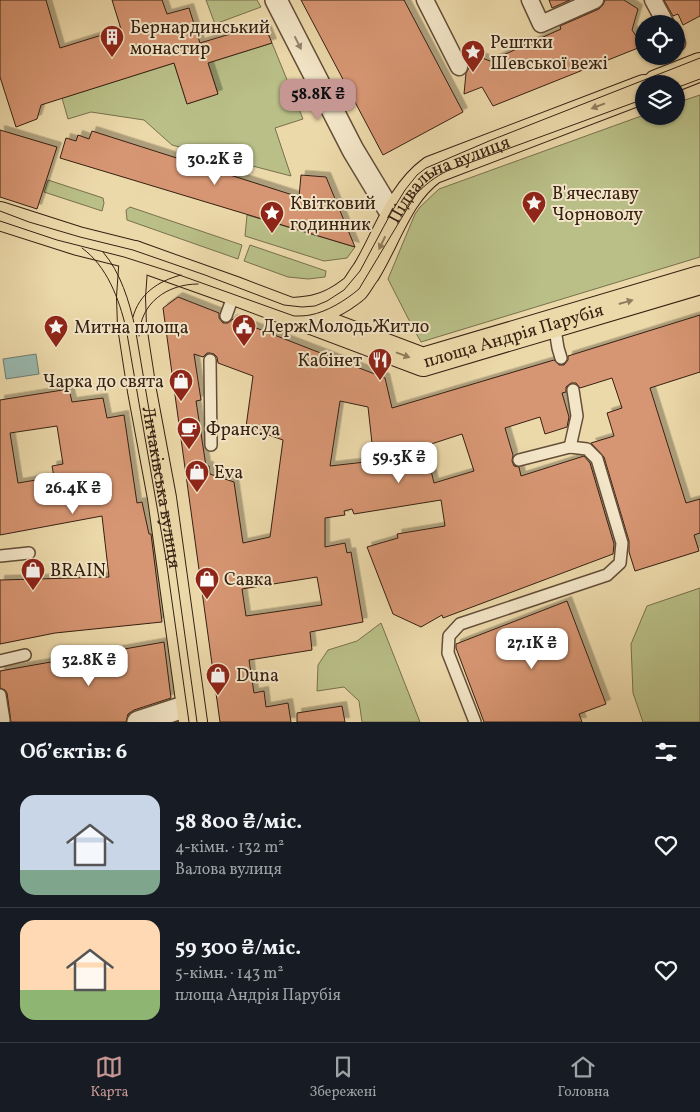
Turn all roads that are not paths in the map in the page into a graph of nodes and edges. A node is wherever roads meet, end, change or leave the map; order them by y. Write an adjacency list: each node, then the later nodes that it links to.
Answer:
1 (276, 0): 12 (street, one-way to 12)
2 (426, 0): 7 (street)
3 (530, 0): 4 (street)
4 (596, 0)
5 (653, 0): 6 (street)
6 (661, 15)
7 (459, 67)
8 (700, 67): 9 (main road)
9 (679, 75)
10 (635, 92): 12 (main road, Підвальна вулиця, one-way to 12)
11 (0, 216): 13 (main road, площа Андрія Парубія)
12 (395, 217): 16 (main road, Підвальна вулиця, one-way to 16)
13 (134, 255): 15 (main road, площа Андрія Парубія); 30 (main road, Личаківська вулиця)
14 (700, 280): 18 (main road, площа Андрія Парубія, one-way to 14)
15 (235, 291): 16 (main road, площа Андрія Парубія); 17 (lane)
16 (292, 312): 18 (main road, площа Андрія Парубія, one-way to 18)
17 (226, 316)
18 (554, 323): 19 (lane)
19 (561, 358)
20 (210, 360): 22 (lane)
21 (573, 390): 23 (lane)
22 (211, 445)
23 (570, 447): 24 (lane); 33 (lane)
24 (519, 460)
25 (29, 553): 26 (lane)
26 (0, 556)
27 (25, 655): 28 (lane)
28 (0, 661)
29 (0, 695): 31 (lane)
30 (192, 714): 32 (street)
31 (4, 720)
32 (138, 722)
33 (475, 722)

